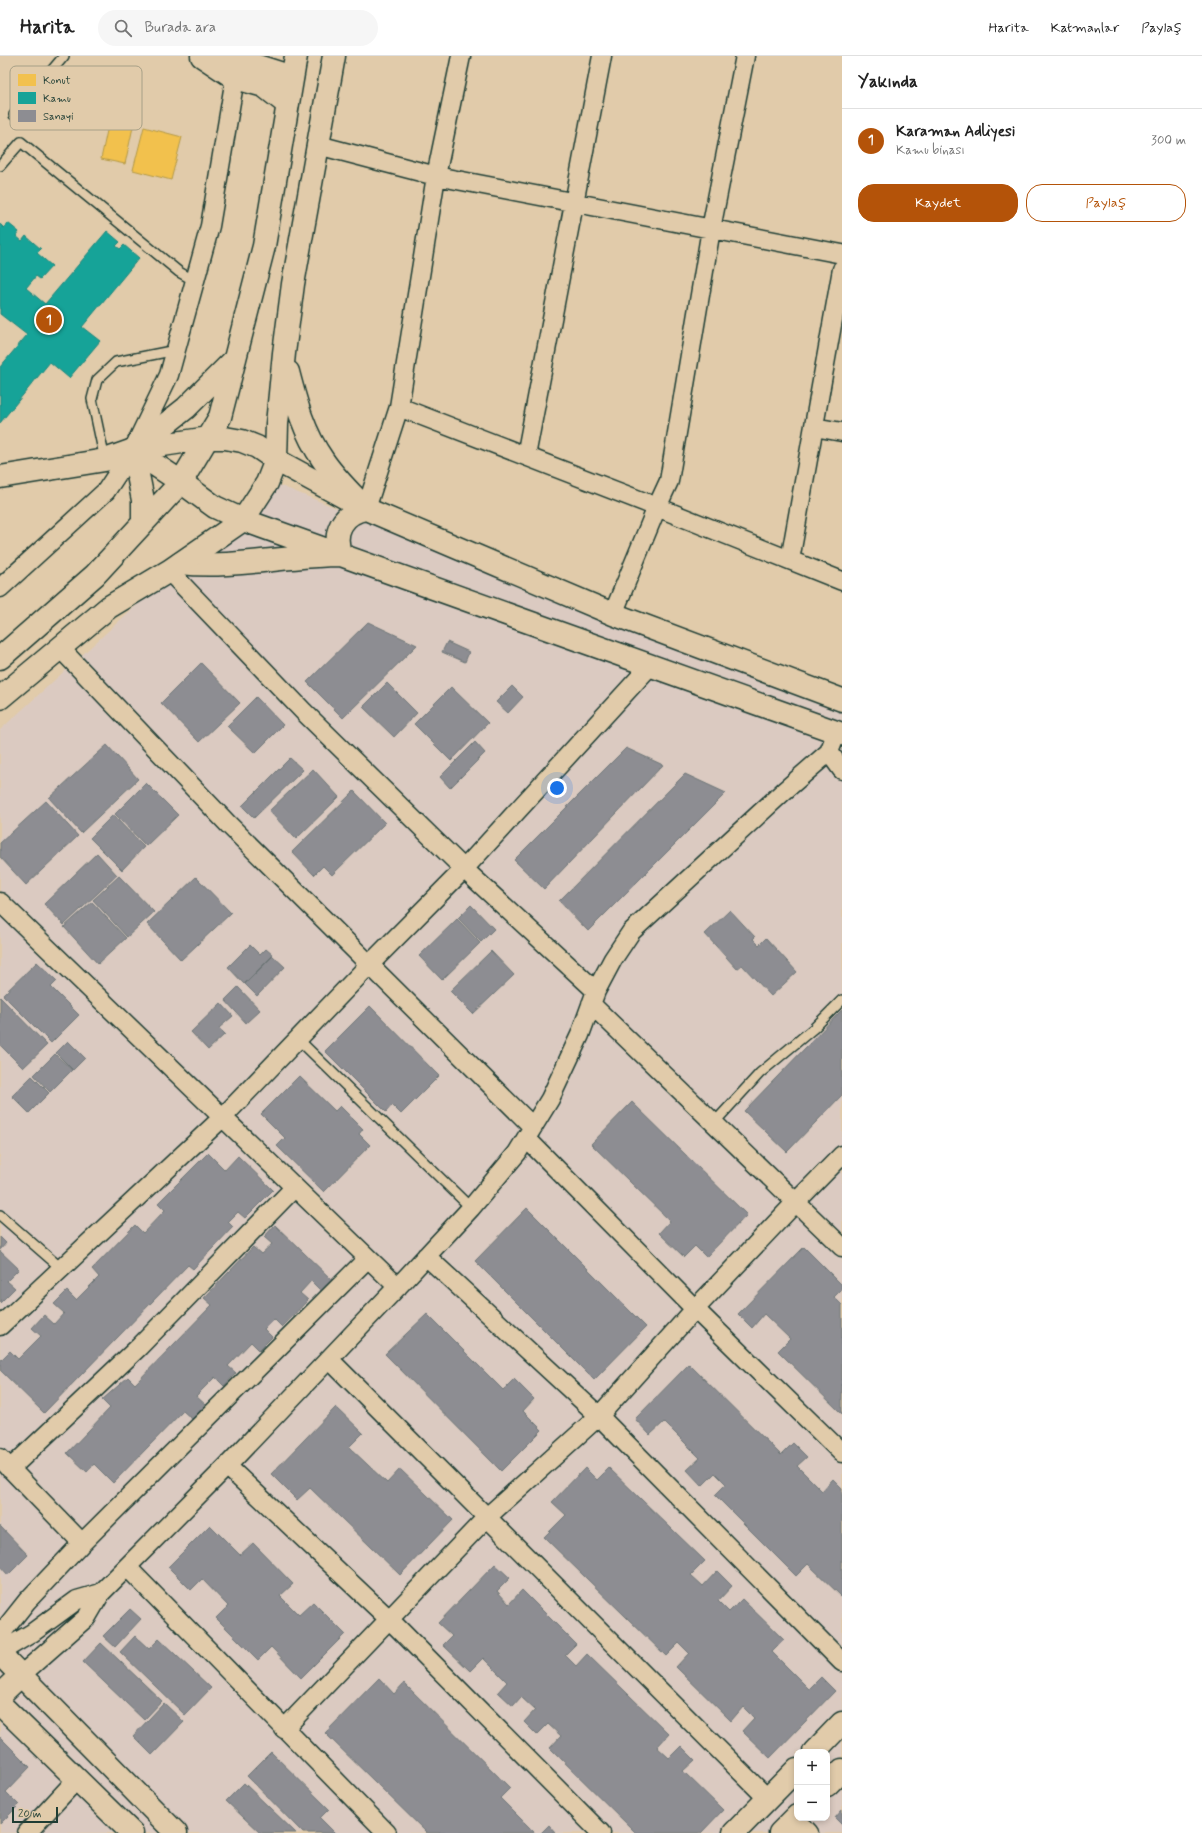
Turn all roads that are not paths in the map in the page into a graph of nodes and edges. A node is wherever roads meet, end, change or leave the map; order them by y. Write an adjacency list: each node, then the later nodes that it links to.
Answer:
1 (64, 56): 8 (lane)
2 (202, 56): 10 (main road)
3 (226, 56): 9 (main road)
4 (334, 56): 12 (main road)
5 (461, 56): 14 (street)
6 (602, 56): 15 (street)
7 (744, 56): 16 (street)
8 (56, 66)
9 (294, 66): 11 (main road)
10 (235, 78): 11 (main road); 19 (street)
11 (287, 104): 22 (main road)
12 (318, 145): 14 (street); 21 (main road)
13 (0, 166): 19 (lane)
14 (436, 176): 15 (street); 23 (street)
15 (574, 203): 16 (street); 28 (street)
16 (711, 230): 17 (street); 33 (street)
17 (842, 254)
18 (842, 269): 24 (street)
19 (195, 281): 20 (street)
20 (176, 350): 27 (street); 29 (lane)
21 (284, 354): 30 (main road); 34 (main road)
22 (237, 357): 26 (main road); 27 (main road)
23 (399, 407): 28 (street); 34 (street)
24 (814, 427): 25 (street); 38 (street)
25 (842, 432)
26 (209, 438): 27 (main road); 30 (main road); 32 (main road)
27 (132, 450): 29 (main road); 32 (main road); 36 (main road); 41 (street)
28 (526, 456): 33 (street)
29 (105, 460): 31 (main road)
30 (276, 460): 34 (main road); 35 (main road)
31 (0, 477)
32 (180, 482): 35 (main road); 36 (main road)
33 (656, 507): 38 (street); 42 (street)
34 (366, 508): 37 (main road); 42 (main road)
35 (243, 520): 37 (main road); 39 (main road)
36 (143, 522): 44 (main road)
37 (341, 556): 39 (main road); 45 (main road)
38 (790, 560): 40 (street)
39 (175, 567): 43 (main road); 51 (street)
40 (842, 581)
41 (0, 588)
42 (613, 614): 47 (main road)
43 (60, 648): 46 (main road); 53 (street)
44 (0, 658)
45 (650, 666): 48 (main road); 51 (street)
46 (0, 698)
47 (842, 700)
48 (839, 733): 49 (street)
49 (829, 752): 50 (street); 54 (street)
50 (842, 770)
51 (464, 869): 53 (street); 54 (street)
52 (0, 902): 57 (street)
53 (369, 965): 56 (street); 59 (street)
54 (593, 998): 58 (street); 59 (street)
55 (842, 1000): 58 (lane)
56 (298, 1039): 57 (street); 63 (lane)
57 (222, 1118): 61 (street); 68 (street)
58 (714, 1123): 62 (street)
59 (529, 1133): 63 (street); 70 (street)
60 (842, 1155): 62 (street)
61 (294, 1188): 67 (street); 75 (street)
62 (796, 1202): 65 (street); 70 (street)
63 (471, 1208): 66 (street)
64 (0, 1215): 68 (lane)
65 (842, 1247)
66 (426, 1256): 69 (street); 73 (street)
67 (368, 1258): 69 (street); 78 (street)
68 (62, 1269): 71 (street)
69 (398, 1287): 72 (street)
70 (695, 1309): 73 (street); 74 (street)
71 (0, 1326)
72 (329, 1359): 76 (street); 77 (street)
73 (599, 1416): 77 (street); 84 (street)
74 (842, 1453)
75 (5, 1463): 78 (street)
76 (227, 1466): 79 (street); 81 (street)
77 (487, 1517): 81 (street); 95 (street)
78 (82, 1543): 82 (street)
79 (126, 1567): 80 (street); 89 (street)
80 (101, 1593): 83 (street); 85 (street)
81 (389, 1619): 89 (street); 100 (street)
82 (0, 1635)
83 (0, 1653): 85 (main road)
84 (842, 1662)
85 (21, 1675): 86 (main road); 98 (main road)
86 (0, 1694)
87 (0, 1704): 93 (main road)
88 (842, 1723): 90 (main road)
89 (284, 1729): 99 (street)
90 (817, 1749)
91 (842, 1770): 94 (main road)
92 (794, 1772): 95 (main road)
93 (77, 1779): 96 (street); 97 (main road)
94 (830, 1782)
95 (768, 1799): 101 (main road)
96 (27, 1833)
97 (132, 1833)
98 (176, 1833)
99 (387, 1833)
100 (602, 1833)
101 (734, 1833)

